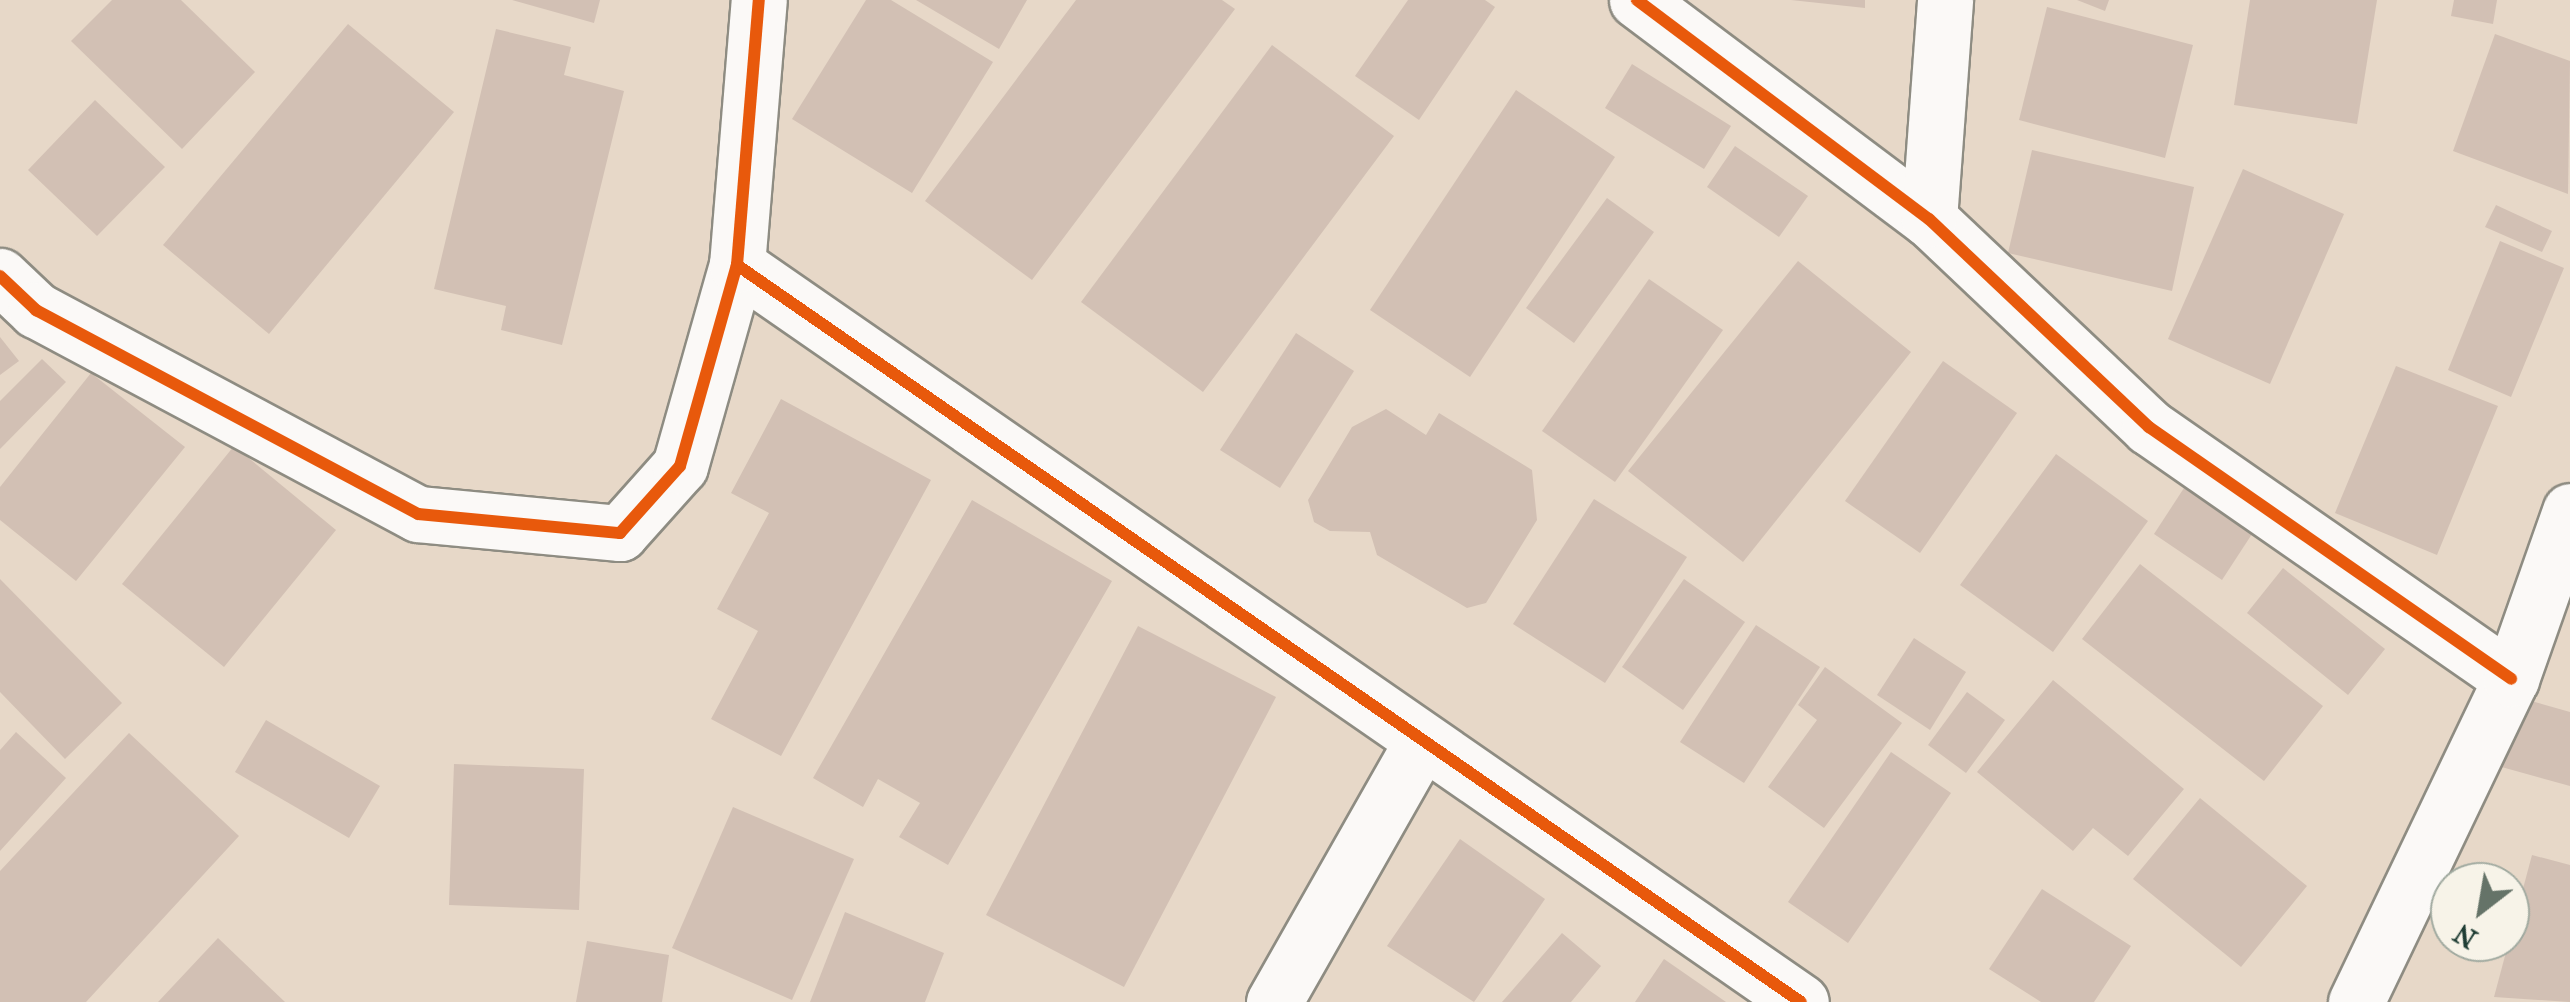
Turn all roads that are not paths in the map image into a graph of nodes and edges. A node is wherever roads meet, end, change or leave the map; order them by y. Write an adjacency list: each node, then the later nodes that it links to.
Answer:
1 (759, 0): 5 (street)
2 (1637, 0): 4 (street)
3 (1945, 0): 4 (street)
4 (1930, 219): 8 (street)
5 (737, 265): 6 (street); 9 (street)
6 (0, 276)
7 (2570, 511): 8 (street)
8 (2511, 679): 12 (street)
9 (1422, 741): 10 (street); 11 (street)
10 (1274, 1002)
11 (1802, 1002)
12 (2356, 1002)

